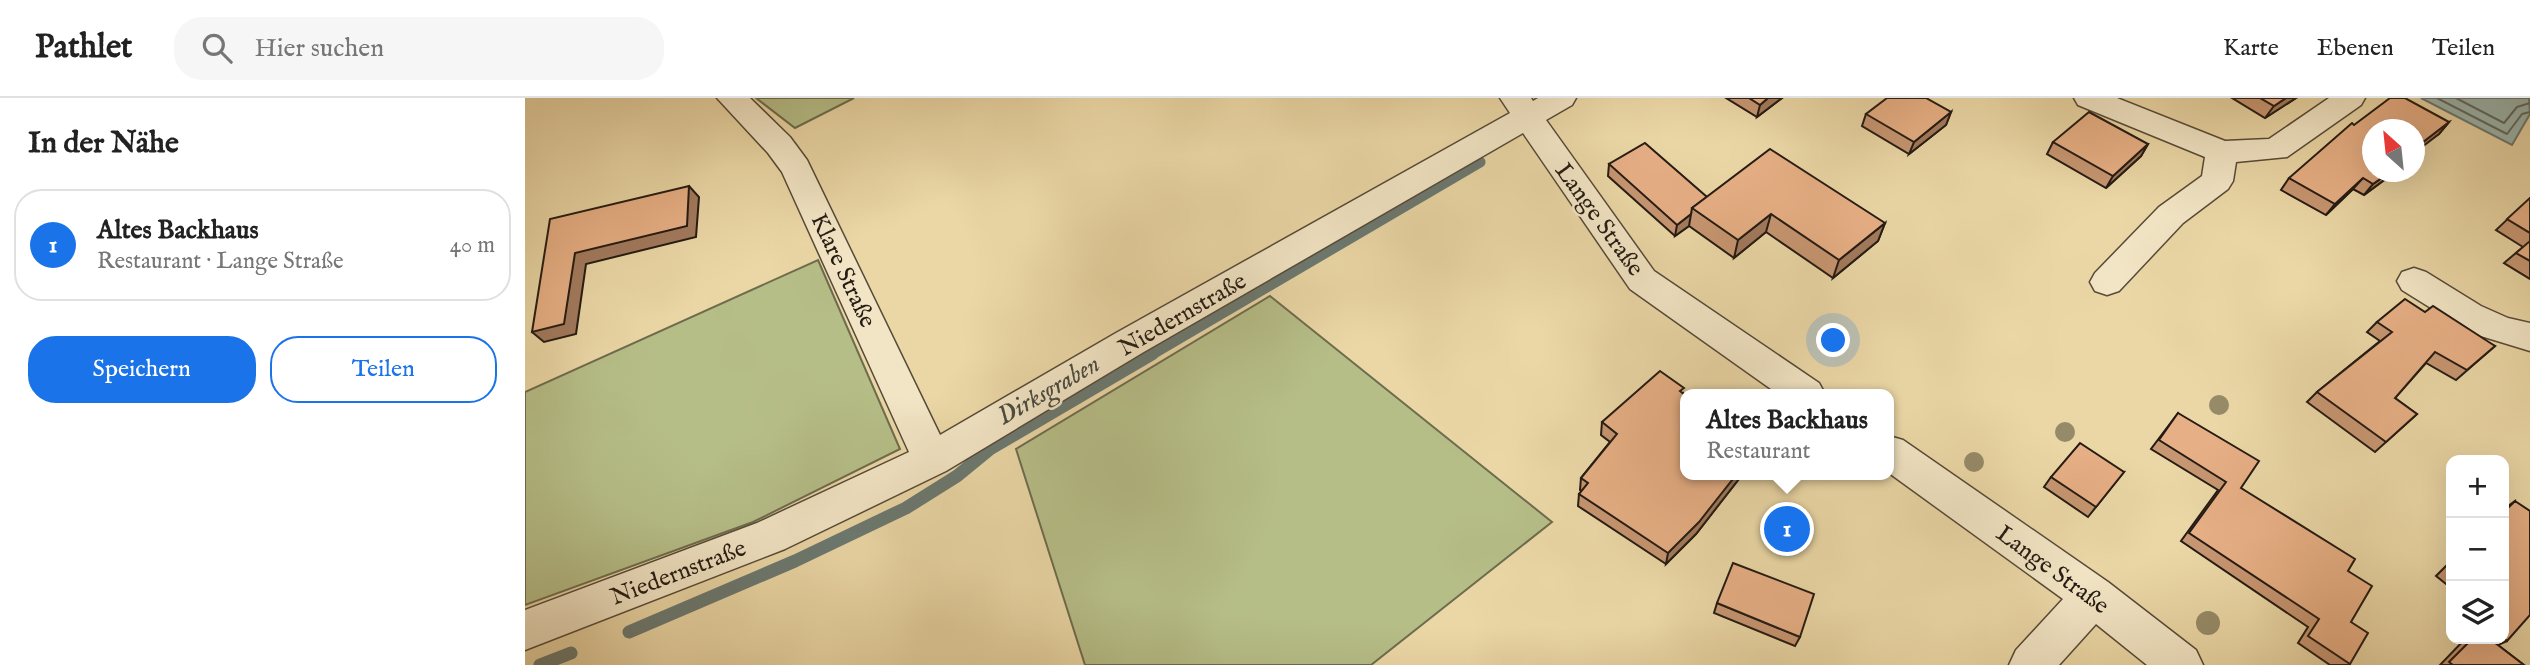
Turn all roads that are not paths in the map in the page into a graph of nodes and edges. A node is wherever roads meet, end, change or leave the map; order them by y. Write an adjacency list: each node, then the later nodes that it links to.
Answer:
1 (732, 98): 12 (street, Klare Straße)
2 (1561, 98): 5 (street, Niedernstraße)
3 (2089, 98): 6 (street)
4 (2350, 98): 6 (street)
5 (1521, 107): 10 (street, Lange Straße); 12 (street, Niedernstraße)
6 (2223, 152): 8 (street)
7 (2414, 281): 9 (street)
8 (2107, 282)
9 (2530, 337)
10 (1799, 389)
11 (1894, 456): 13 (street, Lange Straße)
12 (932, 459): 14 (street, Niedernstraße)
13 (2093, 596): 15 (street); 16 (street, Lange Straße)
14 (525, 629)
15 (2031, 665)
16 (2181, 665)

